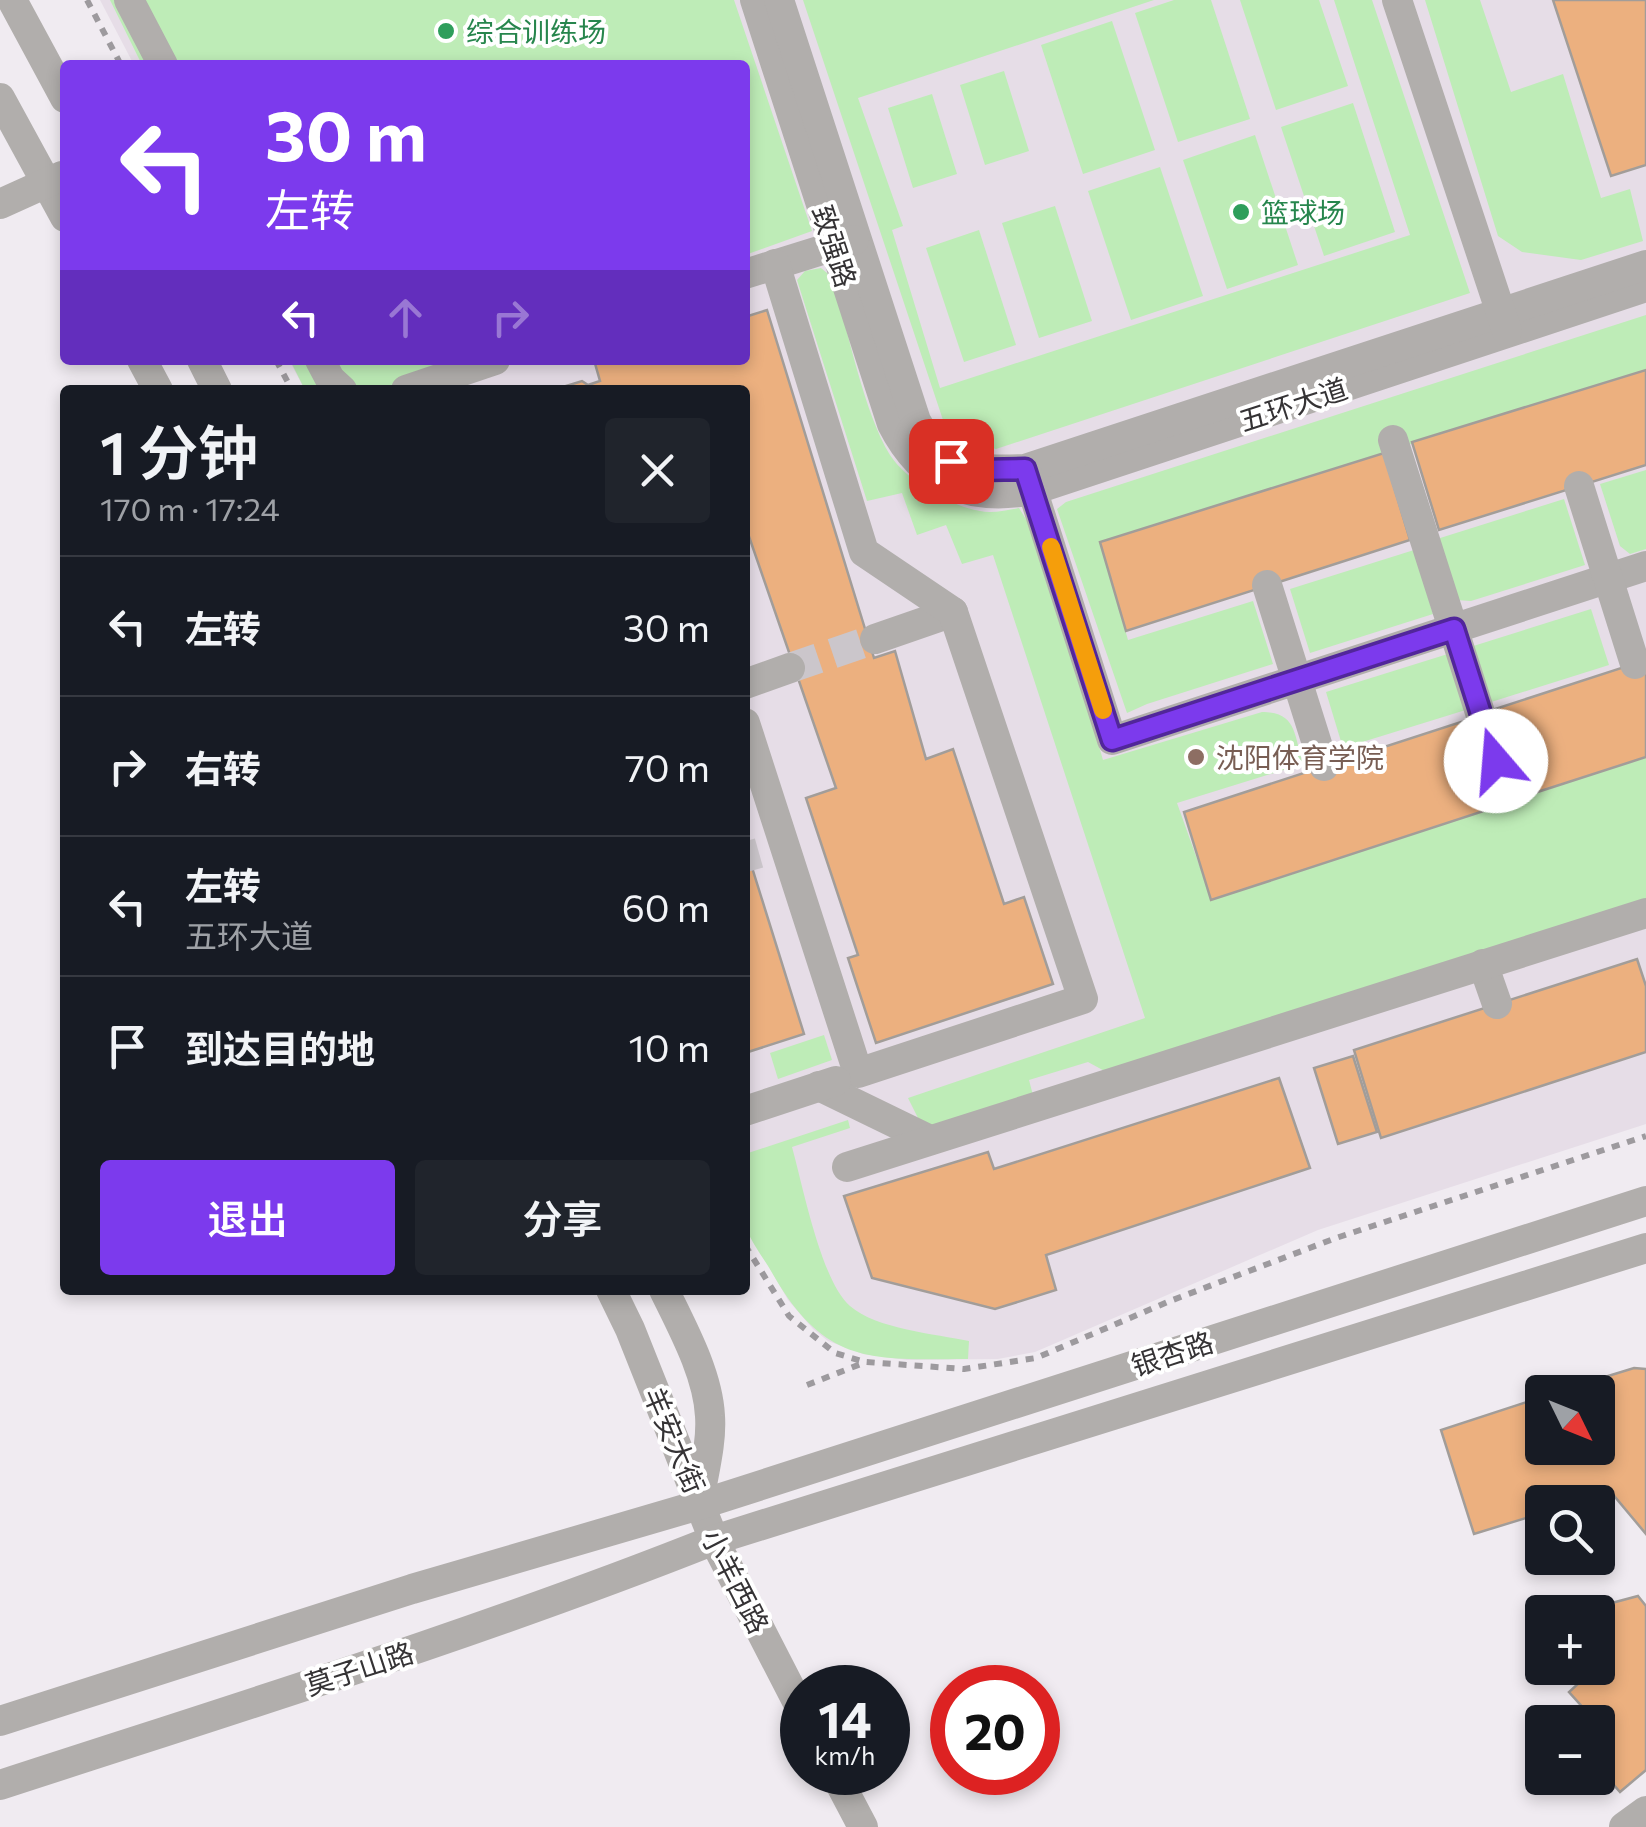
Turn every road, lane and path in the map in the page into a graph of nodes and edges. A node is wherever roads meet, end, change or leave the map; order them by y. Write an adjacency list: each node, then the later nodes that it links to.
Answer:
1 (12, 0): 9 (street)
2 (88, 0): 7 (path)
3 (129, 0): 8 (street)
4 (755, 0): 13 (street, 致强路)
5 (779, 0): 13 (street, 致强路)
6 (1397, 0): 18 (street)
7 (119, 60)
8 (160, 60)
9 (60, 89)
10 (0, 98): 11 (street)
11 (56, 179): 12 (street)
12 (0, 204)
13 (846, 242): 14 (street); 22 (street, 致强路)
14 (774, 264): 16 (street); 28 (street)
15 (1646, 265): 18 (street, 五环大道)
16 (750, 272)
17 (1646, 288): 18 (street, 五环大道)
18 (1504, 322): 23 (street, 五环大道)
19 (481, 365): 20 (street)
20 (430, 385)
21 (1393, 440): 29 (street)
22 (945, 470): 23 (street, 五环大道)
23 (1029, 479): 33 (street)
24 (1579, 486): 26 (street)
25 (1646, 566): 26 (street)
26 (1608, 578): 29 (street); 31 (street)
27 (1267, 585): 33 (street)
28 (953, 612): 30 (street); 41 (street)
29 (1454, 629): 33 (street); 37 (street)
30 (875, 639)
31 (1635, 664)
32 (790, 668): 34 (street)
33 (1297, 680): 36 (street)
34 (750, 682)
35 (750, 746): 41 (street)
36 (1324, 766)
37 (1506, 794)
38 (1646, 913): 39 (street)
39 (1483, 964): 40 (street); 45 (street)
40 (1497, 1004)
41 (858, 1073): 42 (street)
42 (819, 1086): 43 (street); 45 (street)
43 (750, 1109)
44 (1646, 1136): 52 (path)
45 (930, 1140): 46 (street)
46 (847, 1167)
47 (1646, 1201): 54 (street, 银杏路)
48 (1646, 1248): 55 (street, 莫子山路)
49 (750, 1254): 52 (path)
50 (613, 1295): 54 (street, 羊安大街)
51 (666, 1295): 54 (street, 羊安大街)
52 (866, 1362): 53 (path)
53 (806, 1385)
54 (698, 1505): 55 (street, 小羊西路); 57 (street)
55 (714, 1540): 56 (street, 小羊西路); 58 (street, 莫子山路)
56 (780, 1668)
57 (0, 1721)
58 (0, 1785)
59 (846, 1795): 61 (street)
60 (1646, 1811): 62 (street)
61 (862, 1827)
62 (1624, 1827)

